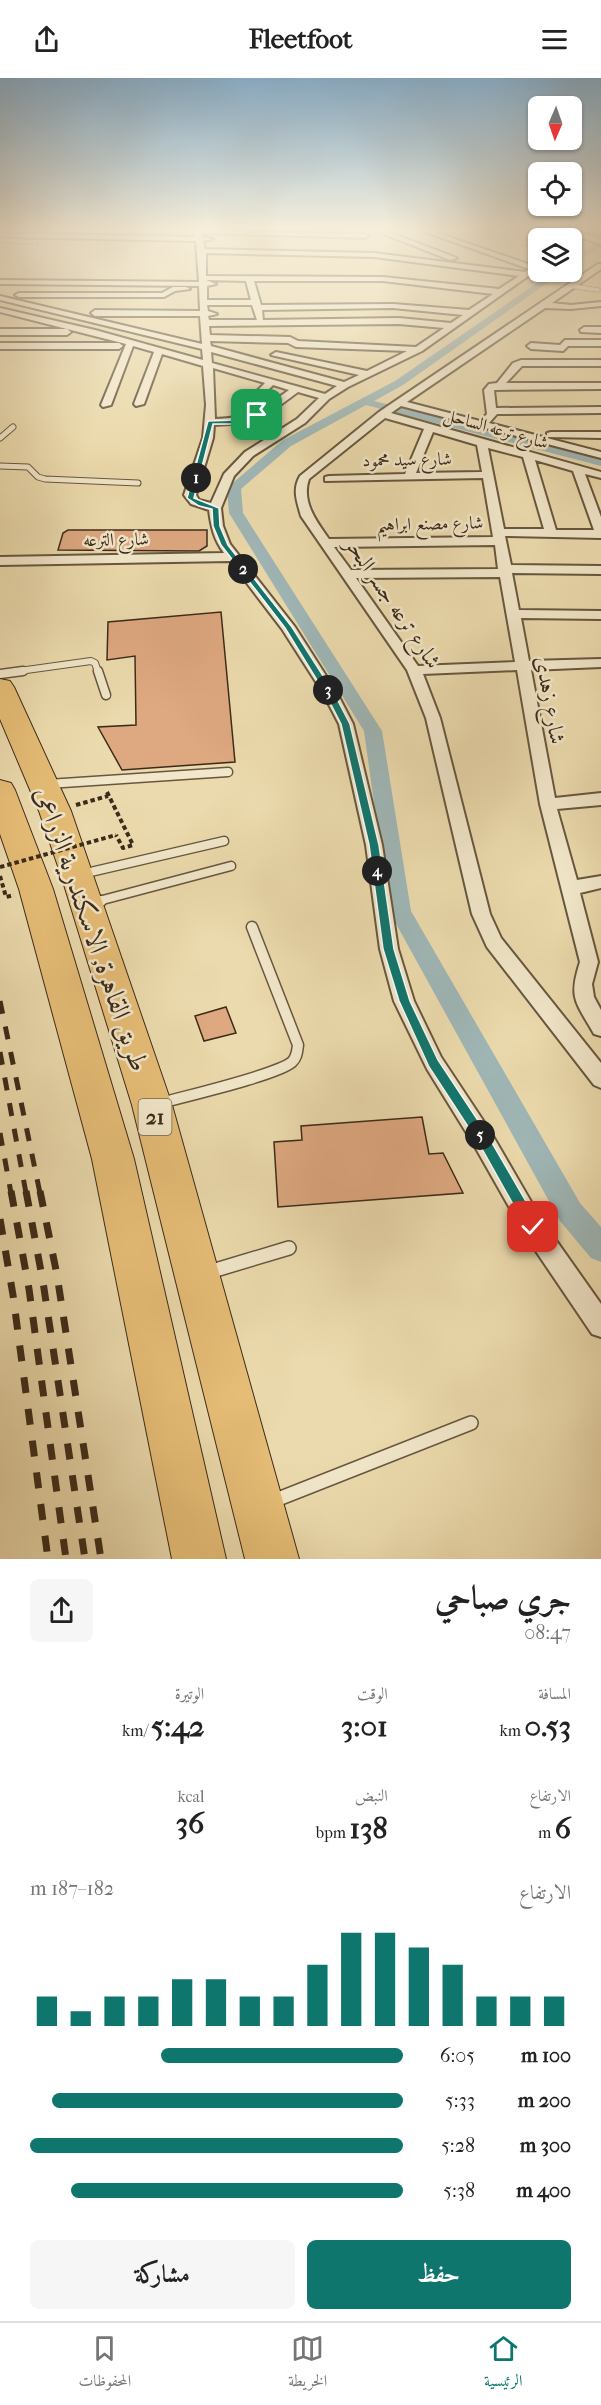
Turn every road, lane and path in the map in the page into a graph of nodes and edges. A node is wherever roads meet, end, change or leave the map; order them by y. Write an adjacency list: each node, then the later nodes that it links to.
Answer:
1 (17, 300): 18 (street)
2 (60, 300): 18 (street)
3 (97, 300): 25 (street)
4 (129, 300): 17 (street)
5 (203, 300): 34 (street)
6 (237, 300): 19 (street)
7 (237, 300): 19 (street)
8 (263, 300): 19 (street)
9 (279, 300): 19 (street)
10 (391, 300): 16 (street)
11 (429, 300): 21 (street)
12 (489, 300): 22 (street)
13 (550, 300): 14 (street, شارع ترعه جسر البحر)
14 (544, 304): 15 (street); 60 (street, شارع ترعه جسر البحر)
15 (601, 304)
16 (393, 306): 19 (street); 21 (street); 26 (street)
17 (126, 307)
18 (49, 308): 24 (street); 25 (street)
19 (256, 309): 26 (street); 34 (street); 34 (street); 34 (street); 36 (street); 40 (street)
20 (0, 310): 24 (street)
21 (447, 311): 22 (street)
22 (472, 313): 29 (street)
23 (155, 314): 25 (street); 27 (street); 34 (street)
24 (28, 316): 28 (street)
25 (85, 316): 28 (street); 34 (street)
26 (399, 321): 29 (street); 35 (street)
27 (151, 324)
28 (71, 327): 33 (street)
29 (449, 330): 37 (street); 44 (street)
30 (584, 330): 31 (street)
31 (601, 330)
32 (0, 332): 33 (street)
33 (92, 332): 39 (street)
34 (205, 332): 50 (street); 51 (street)
35 (403, 332)
36 (299, 333)
37 (423, 333)
38 (601, 343): 43 (street)
39 (140, 345): 42 (street); 45 (street)
40 (291, 345): 44 (street); 47 (street)
41 (0, 346): 42 (street)
42 (129, 346): 62 (street)
43 (531, 346)
44 (419, 349): 52 (street)
45 (159, 351): 50 (street); 61 (street)
46 (313, 352): 48 (street)
47 (276, 355): 48 (street); 51 (street)
48 (300, 360): 52 (street)
49 (601, 363): 55 (street)
50 (208, 364): 53 (street); 66 (street)
51 (264, 364): 54 (street)
52 (368, 374): 54 (street)
53 (271, 382): 57 (street); 59 (street)
54 (345, 385): 58 (street)
55 (500, 385): 56 (street); 64 (street)
56 (601, 386)
57 (296, 389): 58 (street); 66 (street)
58 (326, 397): 83 (street)
59 (252, 401)
60 (399, 403): 65 (street, شارع ترعه جسر البحر); 67 (street, شارع ترعه الساحل)
61 (138, 404)
62 (106, 405)
63 (601, 410): 64 (street)
64 (492, 411): 67 (street)
65 (383, 414): 69 (street, شارع ترعه الساحل); 87 (street, شارع ترعه جسر البحر)
66 (210, 422): 83 (street)
67 (482, 424): 71 (street, شارع ترعه الساحل)
68 (12, 427): 72 (lane)
69 (430, 428): 73 (street, شارع ترعه الساحل); 80 (street)
70 (601, 435): 71 (street)
71 (530, 436): 74 (street, شارع ترعه الساحل)
72 (0, 438)
73 (482, 443): 75 (street, شارع ترعه الساحل); 78 (street, شارع زهدى)
74 (601, 455)
75 (528, 456): 77 (street, شارع ترعه الساحل); 84 (street)
76 (0, 466): 82 (lane)
77 (578, 469): 79 (street, شارع ترعه الساحل); 85 (street)
78 (486, 475): 80 (street, شارع سيد محمود); 86 (street, شارع زهدى)
79 (601, 475)
80 (409, 477): 81 (street, شارع سيد محمود)
81 (328, 479)
82 (138, 483)
83 (216, 508): 88 (street)
84 (551, 533): 85 (street, شارع مصنع ابراهيم); 86 (street, شارع مصنع ابراهيم)
85 (601, 534)
86 (498, 536): 87 (street, شارع مصنع ابراهيم); 91 (street, شارع زهدى)
87 (327, 543): 92 (street, شارع ترعه جسر البحر)
88 (233, 557): 89 (street, شارع الترعه); 123 (street)
89 (0, 561)
90 (601, 570): 91 (street)
91 (505, 571): 92 (street); 93 (street, شارع زهدى)
92 (349, 574): 97 (street, شارع ترعه جسر البحر)
93 (513, 614): 94 (street); 96 (street, شارع زهدى)
94 (601, 615)
95 (601, 663): 96 (street)
96 (522, 664): 97 (street); 107 (street, شارع زهدى)
97 (414, 670): 119 (street, شارع ترعه جسر البحر)
98 (0, 674): 100 (lane)
99 (0, 687): 105 (highway, طريق القاهرة, الاسكندرية الزراعى / 21)
100 (106, 695)
101 (228, 772): 102 (lane)
102 (101, 781): 104 (path); 105 (lane)
103 (0, 790): 126 (highway, طريق القاهرة, الاسكندرية الزراعى / 21)
104 (108, 796): 105 (path); 110 (path, bridge)
105 (50, 798): 114 (highway, طريق القاهرة, الاسكندرية الزراعى / 21)
106 (601, 799): 107 (street)
107 (548, 804): 113 (street, شارع زهدى)
108 (224, 841): 114 (lane)
109 (231, 866): 114 (lane)
110 (0, 867)
111 (0, 876): 115 (path)
112 (601, 882): 113 (street)
113 (570, 888): 117 (street, شارع زهدى)
114 (83, 890): 120 (highway, طريق القاهرة, الاسكندرية الزراعى / 21)
115 (6, 897)
116 (252, 927): 120 (lane)
117 (595, 961): 118 (street)
118 (601, 1028)
119 (601, 1079)
120 (152, 1106): 122 (highway, طريق القاهرة, الاسكندرية الزراعى / 21)
121 (289, 1248): 122 (lane)
122 (198, 1275): 125 (highway, طريق القاهرة, الاسكندرية الزراعى / 21)
123 (601, 1325)
124 (471, 1423): 125 (lane)
125 (258, 1506): 127 (highway, طريق القاهرة, الاسكندرية الزراعى / 21)
126 (199, 1559)
127 (272, 1559)

